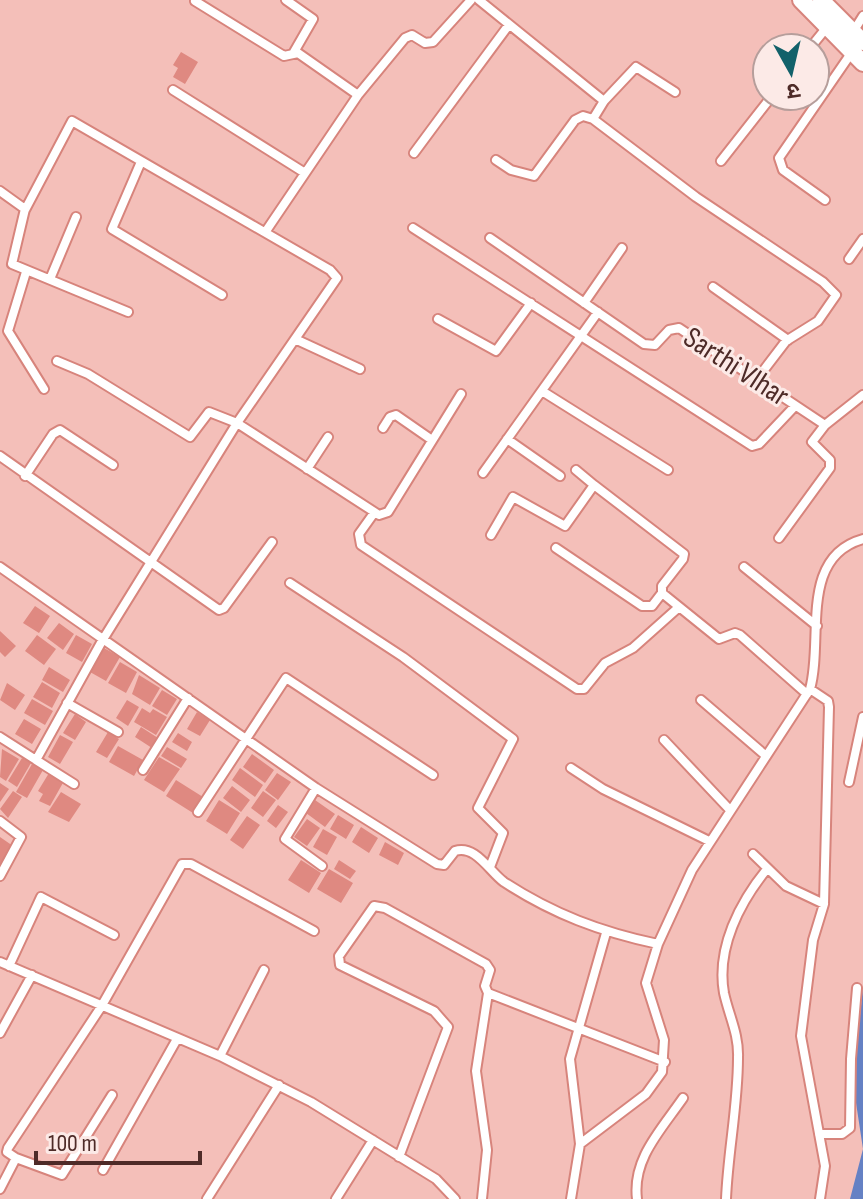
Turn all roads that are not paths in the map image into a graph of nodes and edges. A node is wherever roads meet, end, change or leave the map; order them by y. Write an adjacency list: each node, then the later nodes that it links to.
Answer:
1 (286, 0): 12 (street)
2 (471, 0): 15 (street)
3 (479, 0): 8 (street)
4 (801, 0): 9 (highway)
5 (821, 0): 11 (highway)
6 (195, 1): 12 (street)
7 (863, 16): 11 (street)
8 (508, 26): 16 (street); 19 (street)
9 (827, 27): 10 (street); 11 (highway)
10 (823, 32)
11 (858, 47): 25 (street)
12 (294, 52): 15 (street)
13 (173, 90): 23 (street)
14 (675, 92): 16 (street)
15 (358, 95): 23 (street)
16 (604, 101): 18 (street)
17 (759, 112): 21 (street)
18 (593, 119): 20 (street); 45 (street)
19 (414, 153)
20 (496, 160)
21 (721, 161)
22 (140, 164): 26 (street); 29 (street); 37 (street)
23 (305, 173): 29 (street)
24 (0, 191): 26 (street)
25 (825, 200)
26 (25, 210): 34 (street)
27 (76, 217): 35 (street)
28 (413, 228): 38 (street)
29 (266, 231): 44 (street)
30 (490, 238): 39 (street, Sarthi VIhar)
31 (863, 239): 33 (street)
32 (622, 248): 39 (street)
33 (849, 259)
34 (26, 272): 35 (street); 49 (street)
35 (50, 279): 40 (street)
36 (713, 287): 45 (street)
37 (222, 295)
38 (531, 303): 42 (street); 43 (street)
39 (584, 303): 41 (street, Sarthi VIhar)
40 (128, 312)
41 (598, 312): 43 (street); 48 (street, Sarthi VIhar)
42 (438, 319)
43 (582, 335): 50 (street); 53 (street)
44 (295, 339): 47 (street); 54 (street)
45 (788, 340): 48 (street)
46 (57, 361): 54 (street)
47 (360, 369)
48 (757, 379): 53 (street, Sarthi VIhar)
49 (44, 389)
50 (542, 391): 58 (street); 64 (street)
51 (461, 394): 59 (street)
52 (863, 395): 55 (street)
53 (795, 406): 55 (street, Sarthi VIhar)
54 (237, 423): 62 (street); 75 (street)
55 (825, 425): 71 (street)
56 (383, 428): 59 (street)
57 (328, 437): 62 (street)
58 (507, 439): 65 (street); 67 (street)
59 (432, 440): 69 (street)
60 (0, 456): 66 (street)
61 (113, 465): 66 (street)
62 (307, 469): 69 (street)
63 (576, 470): 68 (street)
64 (668, 470)
65 (483, 473)
66 (25, 476): 75 (street)
67 (560, 476)
68 (594, 485): 70 (street); 79 (street)
69 (374, 513): 80 (street)
70 (491, 535)
71 (779, 538)
72 (863, 539): 81 (street)
73 (272, 542): 75 (street)
74 (556, 548): 79 (street)
75 (151, 563): 82 (street)
76 (0, 567): 82 (street)
77 (744, 567): 81 (street)
78 (290, 583): 106 (street)
79 (662, 593): 80 (street)
80 (679, 607): 83 (street)
81 (817, 626): 83 (street)
82 (102, 641): 84 (street); 86 (street)
83 (808, 691): 92 (street); 109 (street)
84 (188, 698): 90 (street); 95 (street)
85 (701, 700): 92 (street)
86 (67, 703): 88 (street); 93 (street)
87 (863, 717): 97 (street)
88 (118, 732)
89 (0, 737): 93 (street)
90 (246, 739): 96 (street); 99 (street); 101 (street)
91 (664, 740): 100 (street)
92 (765, 755): 100 (street)
93 (36, 760): 98 (street)
94 (571, 768): 103 (street)
95 (143, 770)
96 (433, 775)
97 (849, 782)
98 (74, 784)
99 (316, 788): 105 (street); 106 (street)
100 (730, 810): 103 (street)
101 (198, 812)
102 (0, 821): 108 (street)
103 (709, 841): 113 (street)
104 (753, 854): 107 (street)
105 (322, 866)
106 (490, 867): 111 (street)
107 (767, 869): 109 (street); 141 (street)
108 (0, 876)
109 (824, 904): 128 (street)
110 (314, 931): 119 (street)
111 (606, 933): 113 (street); 120 (street)
112 (114, 935): 114 (street)
113 (658, 944): 124 (street)
114 (4, 964): 116 (street)
115 (264, 970): 123 (street)
116 (32, 975): 119 (street); 121 (street)
117 (857, 988): 128 (street)
118 (488, 993): 120 (street); 131 (street); 138 (street)
119 (101, 1007): 122 (street); 132 (street)
120 (579, 1030): 124 (street); 130 (street)
121 (0, 1033)
122 (177, 1039): 123 (street); 133 (street)
123 (220, 1056): 125 (street)
124 (665, 1062): 130 (street)
125 (279, 1085): 129 (street); 135 (street)
126 (112, 1095): 132 (street)
127 (683, 1098): 140 (street)
128 (819, 1134): 142 (street)
129 (373, 1140): 131 (street); 136 (street)
130 (580, 1144): 139 (street)
131 (399, 1157): 137 (street)
132 (16, 1158): 134 (street)
133 (103, 1170)
134 (0, 1189)
135 (207, 1199)
136 (336, 1199)
137 (455, 1199)
138 (482, 1199)
139 (571, 1199)
140 (637, 1199)
141 (726, 1199)
142 (820, 1199)

